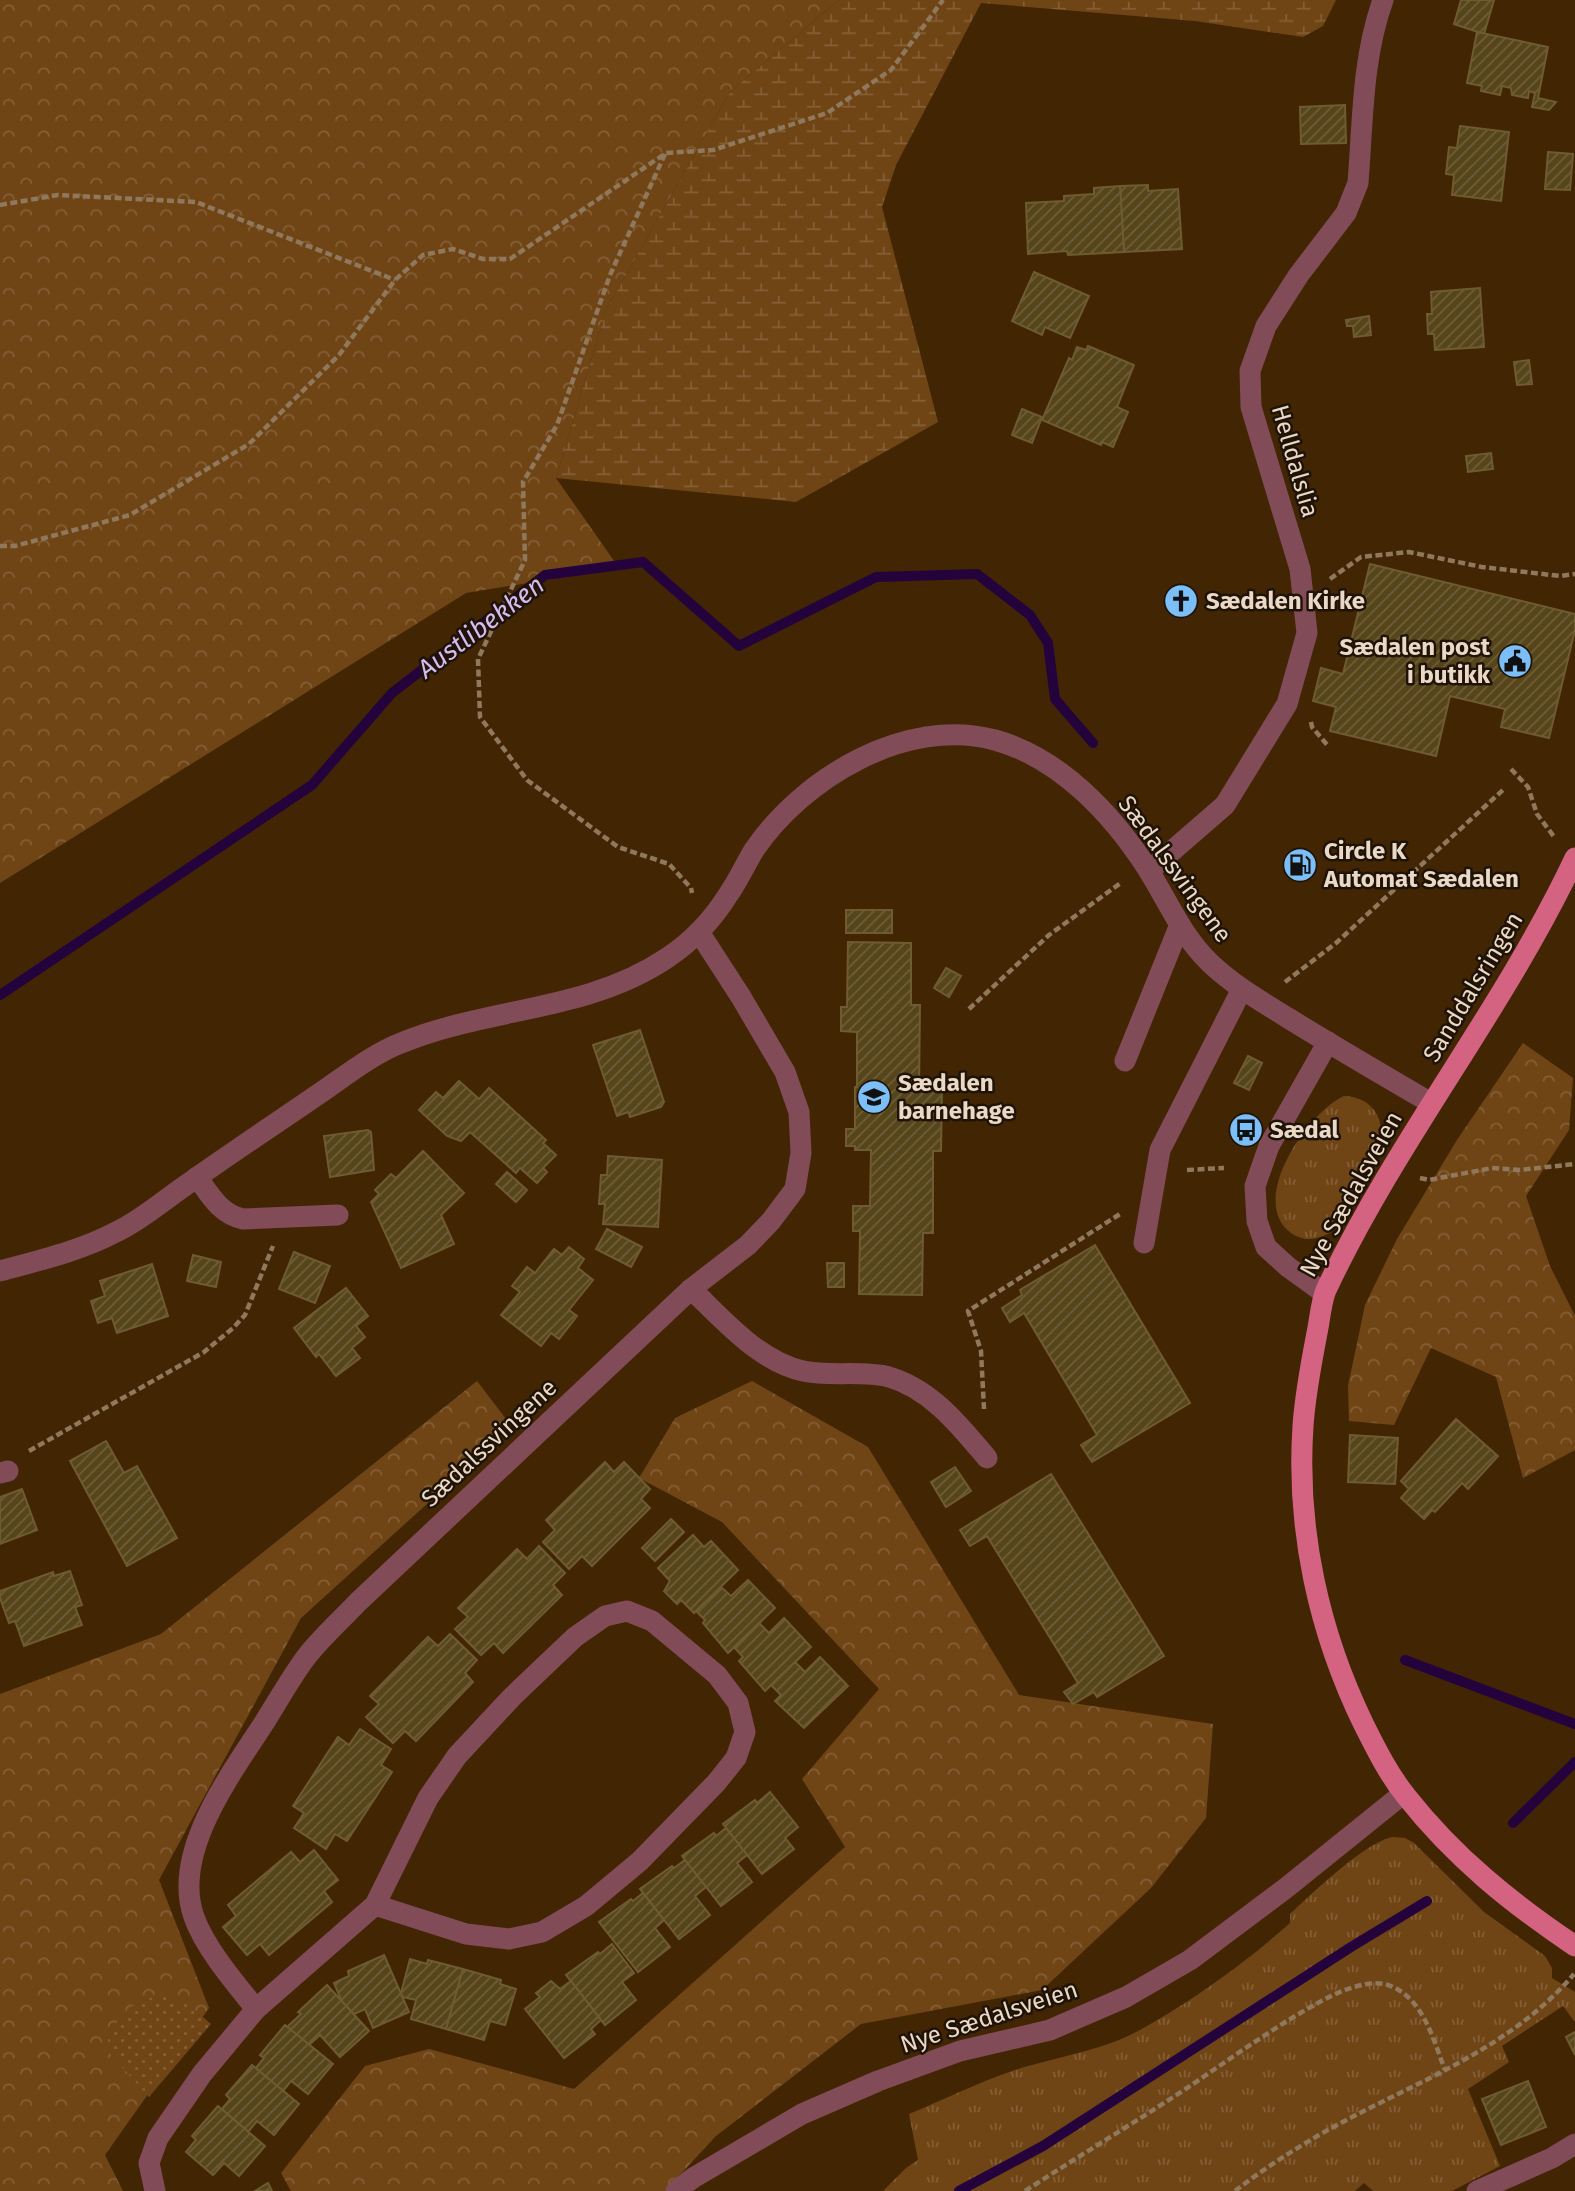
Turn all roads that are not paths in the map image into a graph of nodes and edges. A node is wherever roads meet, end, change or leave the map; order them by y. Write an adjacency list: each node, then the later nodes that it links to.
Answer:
1 (1383, 0): 3 (street, Helldalslia)
2 (1575, 858): 9 (main road, Sanddalsringen)
3 (1147, 869): 4 (street, Sædalssvingene); 5 (street, Sædalssvingene)
4 (1179, 927): 6 (street, Sædalssvingene); 8 (street)
5 (699, 932): 10 (street, Sædalssvingene); 14 (street, Sædalssvingene)
6 (1242, 989): 7 (street, Sædalssvingene); 12 (street)
7 (1328, 1042): 9 (street, Sædalssvingene); 15 (street)
8 (1125, 1061)
9 (1431, 1103): 15 (main road, Nye Sædalsveien)
10 (197, 1177): 11 (street); 13 (street, Sædalssvingene)
11 (338, 1215)
12 (1144, 1244)
13 (0, 1271)
14 (691, 1289): 16 (street); 20 (street, Sædalssvingene)
15 (1324, 1293): 17 (main road, Nye Sædalsveien)
16 (987, 1458)
17 (1404, 1793): 19 (main road, Nye Sædalsveien); 23 (street, Nye Sædalsveien)
18 (375, 1905): 18 (street); 20 (street)
19 (1575, 1946)
20 (256, 2009): 22 (street)
21 (1575, 2144): 24 (street)
22 (155, 2191)
23 (676, 2191)
24 (1477, 2191)

